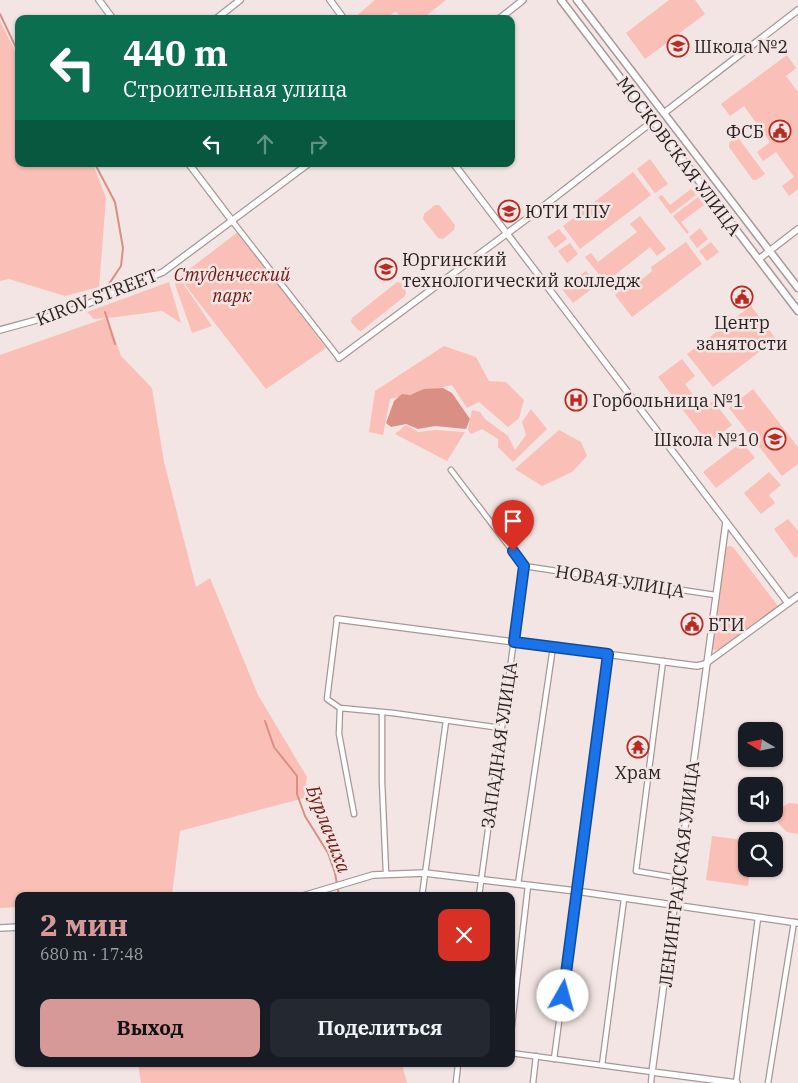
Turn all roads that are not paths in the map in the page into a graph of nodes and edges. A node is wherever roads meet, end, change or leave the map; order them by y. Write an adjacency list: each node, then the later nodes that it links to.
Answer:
1 (99, 0): 8 (street)
2 (240, 0): 9 (street)
3 (330, 0): 10 (street)
4 (523, 0): 11 (street)
5 (560, 0): 13 (main road, МОСКОВСКАЯ УЛИЦА)
6 (577, 0): 12 (main road, МОСКОВСКАЯ УЛИЦА)
7 (798, 10): 12 (street)
8 (110, 15)
9 (221, 15)
10 (341, 15)
11 (504, 15)
12 (664, 113): 20 (main road, МОСКОВСКАЯ УЛИЦА)
13 (653, 121): 19 (street); 21 (main road, МОСКОВСКАЯ УЛИЦА)
14 (191, 167): 17 (street)
15 (304, 167): 17 (street, KIROV STREET)
16 (456, 167): 19 (street)
17 (233, 222): 24 (street, KIROV STREET); 25 (street)
18 (798, 229): 20 (street)
19 (507, 234): 25 (street); 27 (street)
20 (769, 251): 21 (street); 22 (main road, МОСКОВСКАЯ УЛИЦА)
21 (759, 259): 23 (main road, МОСКОВСКАЯ УЛИЦА)
22 (798, 288)
23 (798, 311)
24 (0, 330)
25 (339, 358)
26 (451, 470): 28 (street)
27 (726, 522): 29 (street, ЛЕНИНГРАДСКАЯ УЛИЦА); 31 (street)
28 (524, 566): 29 (street, НОВАЯ УЛИЦА); 33 (street, ЗАПАДНАЯ УЛИЦА)
29 (715, 595): 37 (street, ЛЕНИНГРАДСКАЯ УЛИЦА)
30 (798, 596): 31 (street)
31 (788, 604): 37 (street)
32 (337, 619): 33 (street); 38 (street)
33 (514, 642): 34 (street); 41 (street, ЗАПАДНАЯ УЛИЦА)
34 (553, 647): 35 (street); 47 (street)
35 (608, 654): 36 (street); 49 (street)
36 (663, 661): 37 (street); 45 (street)
37 (706, 664): 45 (street, ЛЕНИНГРАДСКАЯ УЛИЦА)
38 (340, 708): 39 (street); 42 (street)
39 (382, 713): 40 (street); 43 (street)
40 (446, 721): 41 (street); 44 (street)
41 (501, 728): 46 (street, ЗАПАДНАЯ УЛИЦА)
42 (354, 814)
43 (386, 873): 44 (street); 50 (street)
44 (425, 873): 46 (street); 51 (street)
45 (678, 878): 54 (street, ЛЕНИНГРАДСКАЯ УЛИЦА)
46 (481, 880): 47 (street); 52 (street, ЗАПАДНАЯ УЛИЦА)
47 (518, 884): 48 (street)
48 (528, 886): 49 (street); 59 (street)
49 (576, 891): 53 (street); 62 (street)
50 (315, 892)
51 (423, 892)
52 (480, 892)
53 (624, 899): 54 (street); 63 (street)
54 (675, 906): 55 (street); 65 (street, ЛЕНИНГРАДСКАЯ УЛИЦА)
55 (758, 918): 56 (street); 69 (street)
56 (796, 923): 70 (street)
57 (15, 927): 58 (street)
58 (0, 928)
59 (515, 998)
60 (515, 1053): 61 (street)
61 (536, 1056): 62 (street); 67 (street)
62 (554, 1059): 63 (street)
63 (602, 1065): 65 (street)
64 (458, 1067): 66 (street)
65 (652, 1072): 68 (street, ЛЕНИНГРАДСКАЯ УЛИЦА); 69 (street)
66 (456, 1083)
67 (533, 1083)
68 (651, 1083)
69 (737, 1083)
70 (768, 1083)

